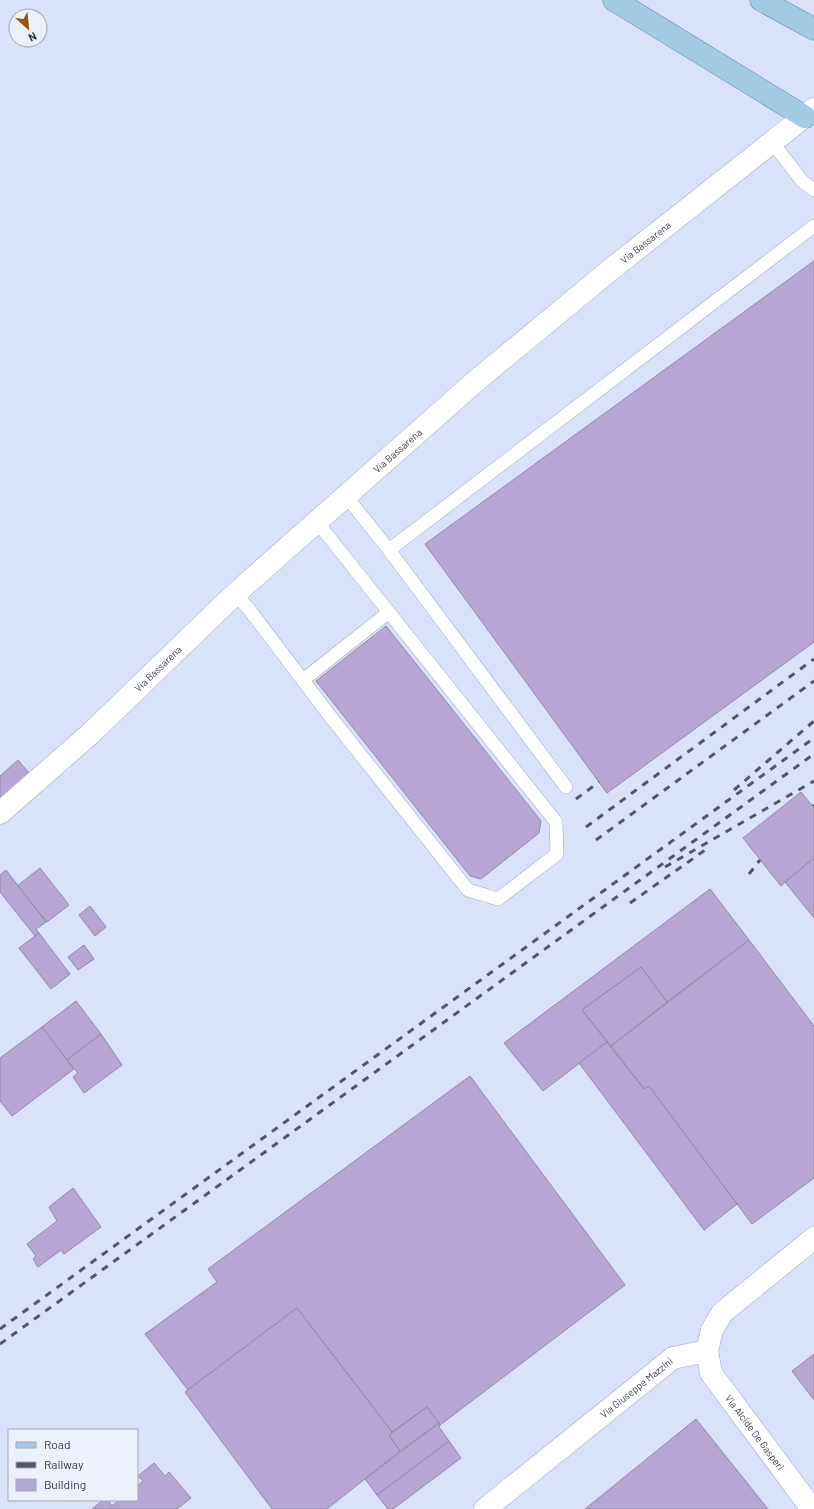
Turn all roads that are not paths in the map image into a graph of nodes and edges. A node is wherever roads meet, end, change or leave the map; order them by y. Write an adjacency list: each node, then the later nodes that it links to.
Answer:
1 (614, 0): 4 (main road)
2 (761, 0): 3 (main road)
3 (814, 29)
4 (810, 113): 5 (street, Via Bassarena)
5 (773, 143): 6 (lane); 8 (street, Via Bassarena)
6 (814, 190)
7 (814, 226): 10 (lane)
8 (346, 496): 9 (street, Via Bassarena); 10 (lane)
9 (317, 522): 11 (street, Via Bassarena); 12 (lane)
10 (389, 550): 14 (lane)
11 (235, 594): 13 (lane); 15 (street, Via Bassarena)
12 (389, 612): 13 (lane); 13 (lane)
13 (303, 680)
14 (566, 787)
15 (0, 813)
16 (814, 1238): 17 (street)
17 (706, 1351): 18 (street, Via Giuseppe Mazzini); 19 (street, Via Alcide De Gasperi)
18 (485, 1509)
19 (812, 1509)

